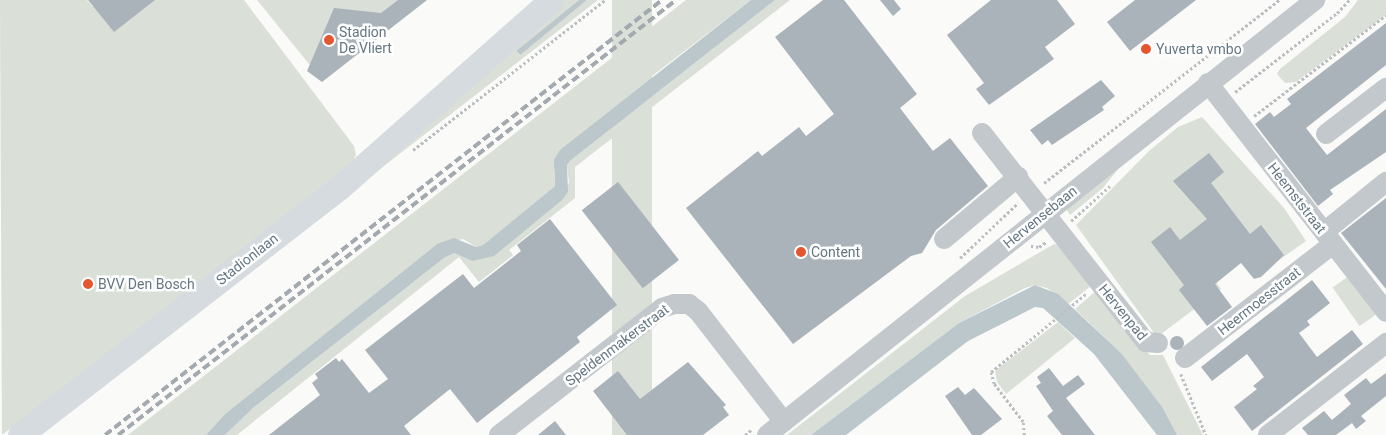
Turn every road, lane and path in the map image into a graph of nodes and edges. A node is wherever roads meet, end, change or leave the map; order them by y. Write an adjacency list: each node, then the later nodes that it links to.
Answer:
1 (528, 0): 12 (main road, Stadionlaan)
2 (551, 0): 12 (main road, Stadionlaan)
3 (1279, 0): 17 (path, Hervensebaan)
4 (1315, 0): 7 (street, Hervensebaan)
5 (1349, 0): 9 (path)
6 (1386, 15): 10 (path)
7 (1208, 83): 9 (street, Heemststraat); 18 (street, Hervensebaan)
8 (1386, 88): 13 (street)
9 (1222, 100): 10 (street, Heemststraat)
10 (1242, 126): 20 (street, Heemststraat)
11 (982, 133): 14 (street, Hervenpad)
12 (400, 134): 30 (main road, Stadionlaan)
13 (1326, 134)
14 (1018, 178): 17 (street, Hervenpad); 21 (street)
15 (1115, 181): 19 (path, Hervensebaan)
16 (1386, 182): 20 (street, Heermoesstraat)
17 (1031, 193): 18 (street, Hervenpad); 22 (path, Hervensebaan)
18 (1047, 212): 19 (street, Hervenpad); 29 (street, Hervensebaan)
19 (1062, 230): 25 (street, Hervenpad)
20 (1328, 238): 24 (street, Heemststraat); 27 (street, Heermoesstraat)
21 (944, 239)
22 (959, 260)
23 (1084, 296): 34 (path, Hervenpad)
24 (1386, 312)
25 (1158, 343)
26 (1386, 343): 36 (street)
27 (1182, 364): 35 (path)
28 (772, 405): 29 (street, Speldenmakerstraat); 31 (street, Speldenmakerstraat); 32 (path)
29 (784, 422): 33 (street, Hervensebaan)
30 (20, 435)
31 (499, 435)
32 (745, 435)
33 (767, 435)
34 (1024, 435)
35 (1206, 435)
36 (1268, 435)

